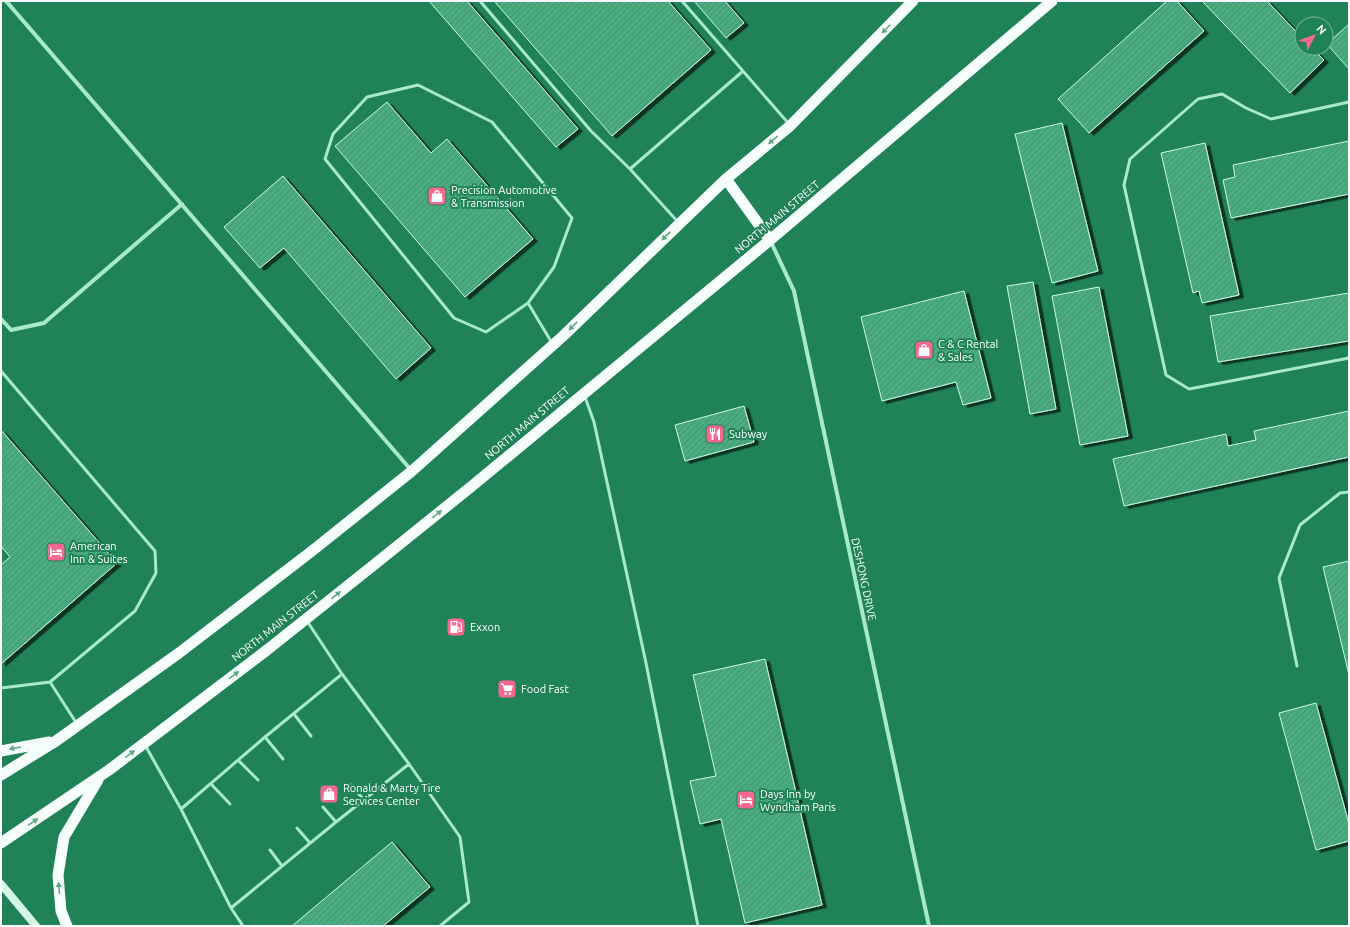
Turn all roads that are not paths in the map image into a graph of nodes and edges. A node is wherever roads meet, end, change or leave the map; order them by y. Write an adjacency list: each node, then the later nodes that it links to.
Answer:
1 (6, 1): 11 (street)
2 (480, 1): 9 (lane)
3 (682, 1): 6 (lane)
4 (913, 1): 8 (highway, one-way to 8)
5 (1052, 1): 13 (highway, NORTH MAIN STREET)
6 (743, 71): 8 (lane); 9 (lane)
7 (1349, 102): 17 (lane)
8 (790, 126): 10 (highway, one-way to 10)
9 (630, 169): 12 (lane)
10 (726, 179): 12 (highway); 13 (highway)
11 (182, 204): 15 (street); 20 (street)
12 (680, 223): 16 (highway, one-way to 16)
13 (770, 240): 19 (highway, NORTH MAIN STREET); 59 (street, DESHONG DRIVE)
14 (528, 303): 14 (lane); 16 (lane)
15 (1, 319)
16 (553, 344): 20 (highway)
17 (1349, 358)
18 (1, 371): 25 (lane)
19 (584, 393): 22 (highway, NORTH MAIN STREET, one-way to 19); 58 (lane)
20 (412, 471): 28 (highway)
21 (1349, 492): 23 (lane)
22 (306, 619): 24 (lane); 32 (highway, NORTH MAIN STREET, one-way to 22)
23 (1297, 666)
24 (342, 674): 27 (lane); 36 (lane)
25 (50, 682): 26 (lane); 28 (lane)
26 (1, 688)
27 (294, 714): 29 (lane); 30 (lane)
28 (78, 725): 31 (highway)
29 (311, 736)
30 (265, 737): 34 (lane); 35 (lane)
31 (56, 741): 33 (highway, one-way to 33); 37 (highway)
32 (144, 744): 38 (highway, NORTH MAIN STREET, one-way to 32); 45 (lane)
33 (1, 751)
34 (283, 759)
35 (238, 760): 39 (lane); 40 (lane)
36 (409, 764): 42 (lane); 57 (lane)
37 (1, 776)
38 (99, 777): 48 (highway, NORTH MAIN STREET, one-way to 38); 55 (highway, one-way to 38)
39 (258, 780)
40 (210, 784): 43 (lane); 45 (lane)
41 (351, 785): 42 (lane)
42 (364, 800): 46 (lane)
43 (230, 804)
44 (323, 807): 46 (lane)
45 (181, 809): 53 (lane)
46 (336, 822): 49 (lane)
47 (297, 828): 49 (lane)
48 (1, 843)
49 (310, 843): 51 (lane)
50 (270, 850): 51 (lane)
51 (282, 866): 53 (lane)
52 (1, 884): 54 (main road)
53 (231, 908): 56 (lane)
54 (36, 926)
55 (67, 926)
56 (244, 926)
57 (440, 926)
58 (698, 926)
59 (929, 926)

